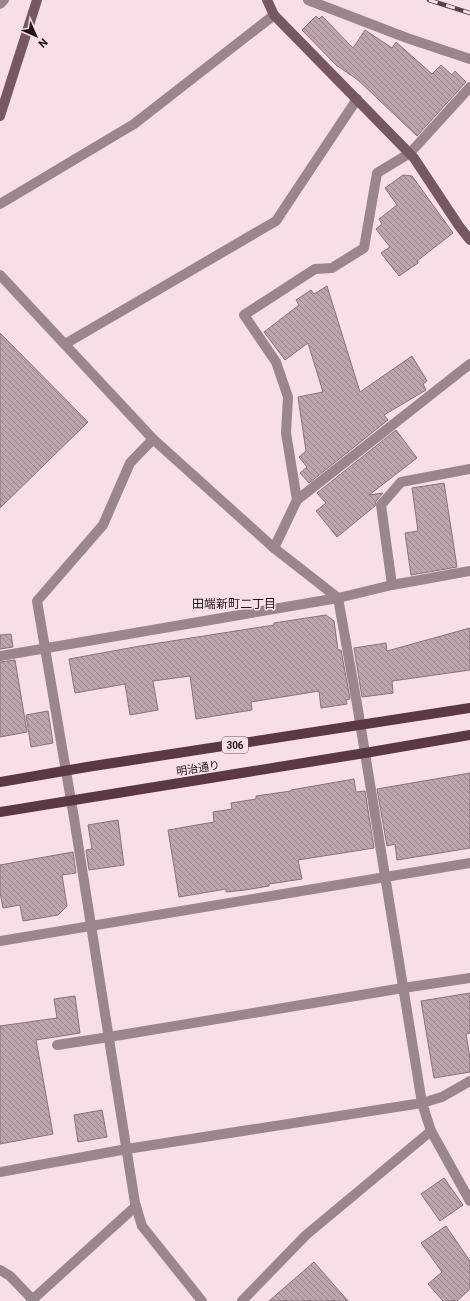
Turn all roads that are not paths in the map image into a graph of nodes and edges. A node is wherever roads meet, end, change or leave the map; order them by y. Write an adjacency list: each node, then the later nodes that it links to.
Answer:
1 (4, 0): 5 (street)
2 (37, 0): 10 (street)
3 (267, 0): 6 (street)
4 (308, 0): 7 (street)
5 (0, 4)
6 (274, 15): 9 (street); 12 (street)
7 (470, 59)
8 (470, 87): 11 (street)
9 (357, 99): 11 (street); 15 (street)
10 (0, 116)
11 (410, 153): 13 (street); 19 (street)
12 (0, 204)
13 (470, 240)
14 (0, 275): 15 (street)
15 (65, 344): 17 (street)
16 (470, 364): 19 (street)
17 (153, 439): 20 (street); 24 (street)
18 (470, 469): 22 (street)
19 (297, 500): 20 (street)
20 (274, 548): 23 (street)
21 (470, 571): 22 (street)
22 (392, 585): 23 (street)
23 (338, 598): 24 (street); 27 (street)
24 (46, 647): 25 (street); 30 (street)
25 (0, 656)
26 (470, 708): 27 (main road, 明治通り / 306)
27 (361, 725): 29 (street); 30 (main road, 明治通り / 306)
28 (470, 734): 29 (main road, 明治通り)
29 (365, 753): 32 (main road, 明治通り); 35 (street)
30 (66, 771): 31 (main road, 明治通り / 306); 32 (street)
31 (0, 782)
32 (71, 800): 33 (main road, 明治通り); 36 (street)
33 (0, 812)
34 (470, 863): 35 (street)
35 (386, 877): 36 (street); 39 (street)
36 (91, 924): 37 (street); 40 (street)
37 (0, 941)
38 (470, 978): 39 (street)
39 (403, 988): 40 (street); 43 (street)
40 (109, 1037): 41 (street); 45 (street)
41 (57, 1045)
42 (470, 1081): 43 (street)
43 (422, 1103): 44 (street); 45 (street)
44 (431, 1131): 47 (street); 52 (street)
45 (127, 1149): 46 (street); 48 (street)
46 (0, 1172)
47 (470, 1201)
48 (136, 1206): 50 (street); 51 (street)
49 (0, 1270): 50 (street)
50 (33, 1301)
51 (202, 1301)
52 (242, 1301)

